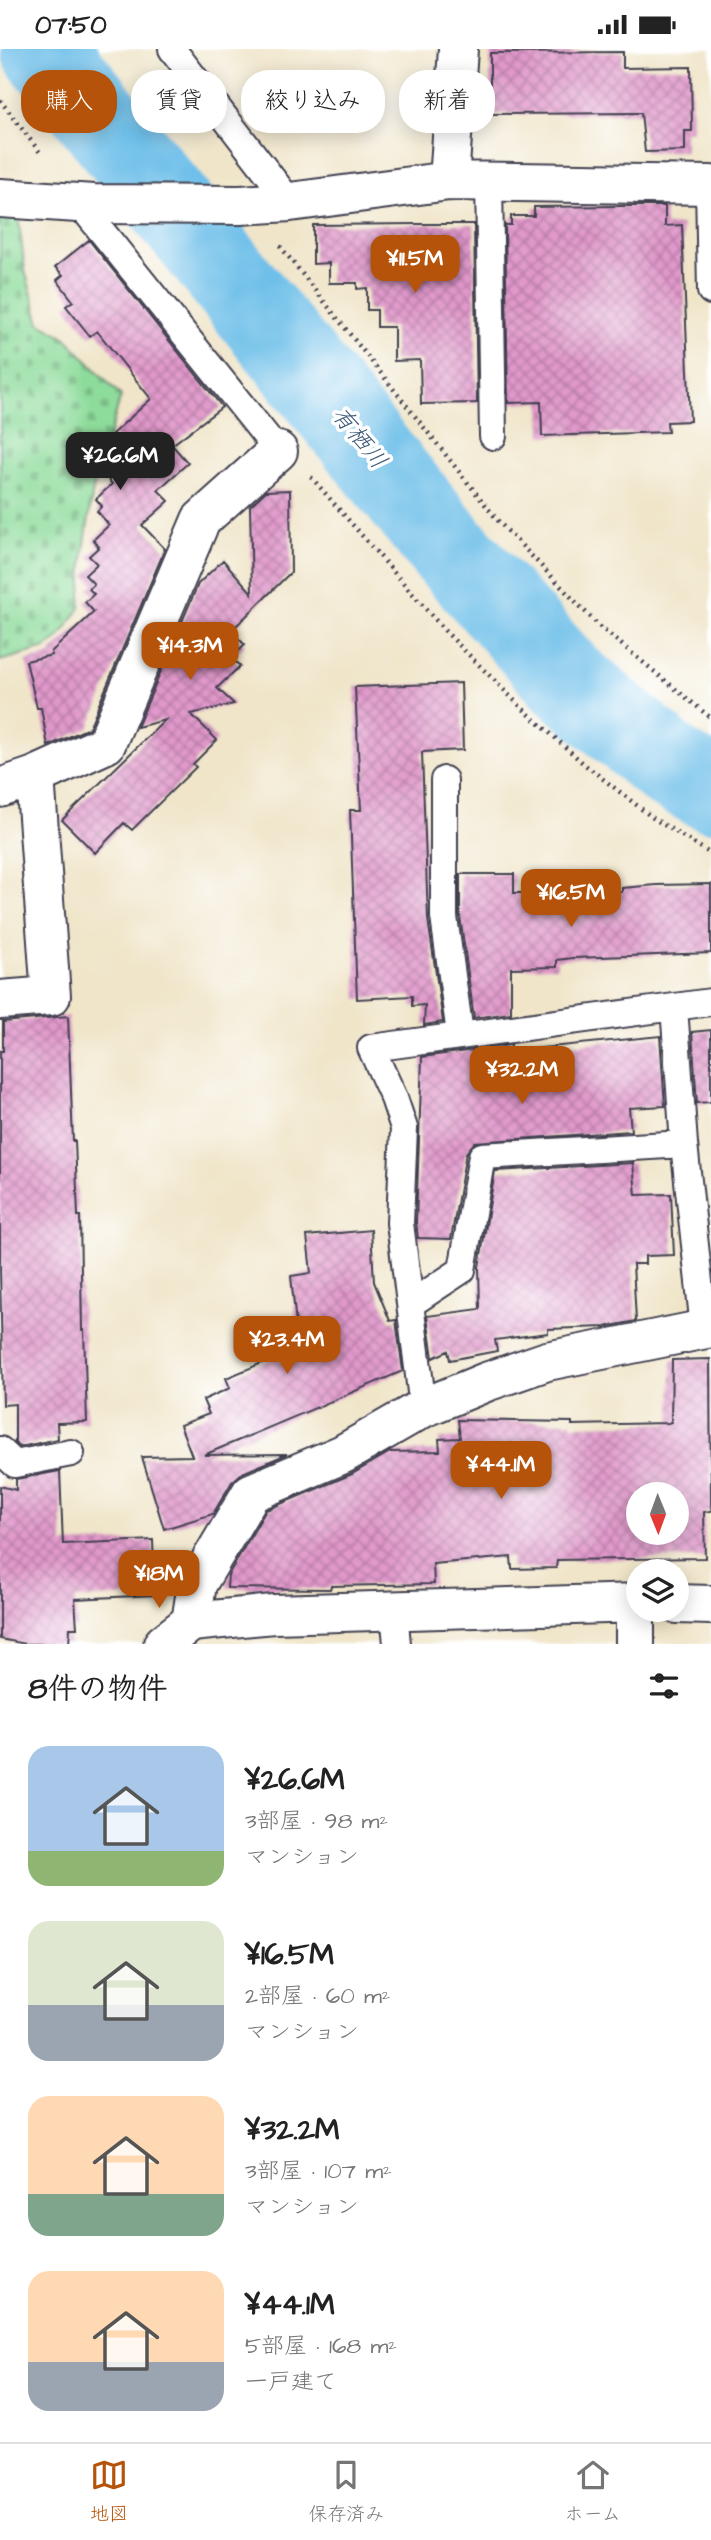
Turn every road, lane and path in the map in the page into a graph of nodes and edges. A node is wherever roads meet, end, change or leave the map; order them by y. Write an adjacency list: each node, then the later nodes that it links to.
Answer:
1 (172, 49): 9 (lane)
2 (458, 49): 5 (street)
3 (0, 100): 8 (path)
4 (489, 180): 5 (street); 6 (street); 11 (lane)
5 (449, 181): 9 (street)
6 (710, 185): 10 (lane)
7 (3, 188): 8 (street)
8 (87, 204): 9 (street); 12 (lane)
9 (262, 204): 13 (path)
10 (711, 291)
11 (493, 436)
12 (278, 451): 15 (street); 16 (path)
13 (711, 718)
14 (444, 780): 20 (lane)
15 (18, 782): 17 (street)
16 (711, 854)
17 (0, 1000)
18 (711, 1002): 19 (lane)
19 (674, 1007): 20 (lane); 21 (lane)
20 (460, 1034): 22 (lane)
21 (684, 1144): 22 (lane); 23 (lane)
22 (412, 1303): 24 (lane)
23 (708, 1328): 24 (street)
24 (423, 1408): 33 (street)
25 (0, 1450): 26 (lane)
26 (71, 1453)
27 (626, 1604): 31 (street)
28 (689, 1604): 29 (street)
29 (711, 1605)
30 (636, 1622): 34 (street)
31 (395, 1628): 32 (street)
32 (275, 1629): 33 (street)
33 (177, 1633)
34 (635, 1644)

